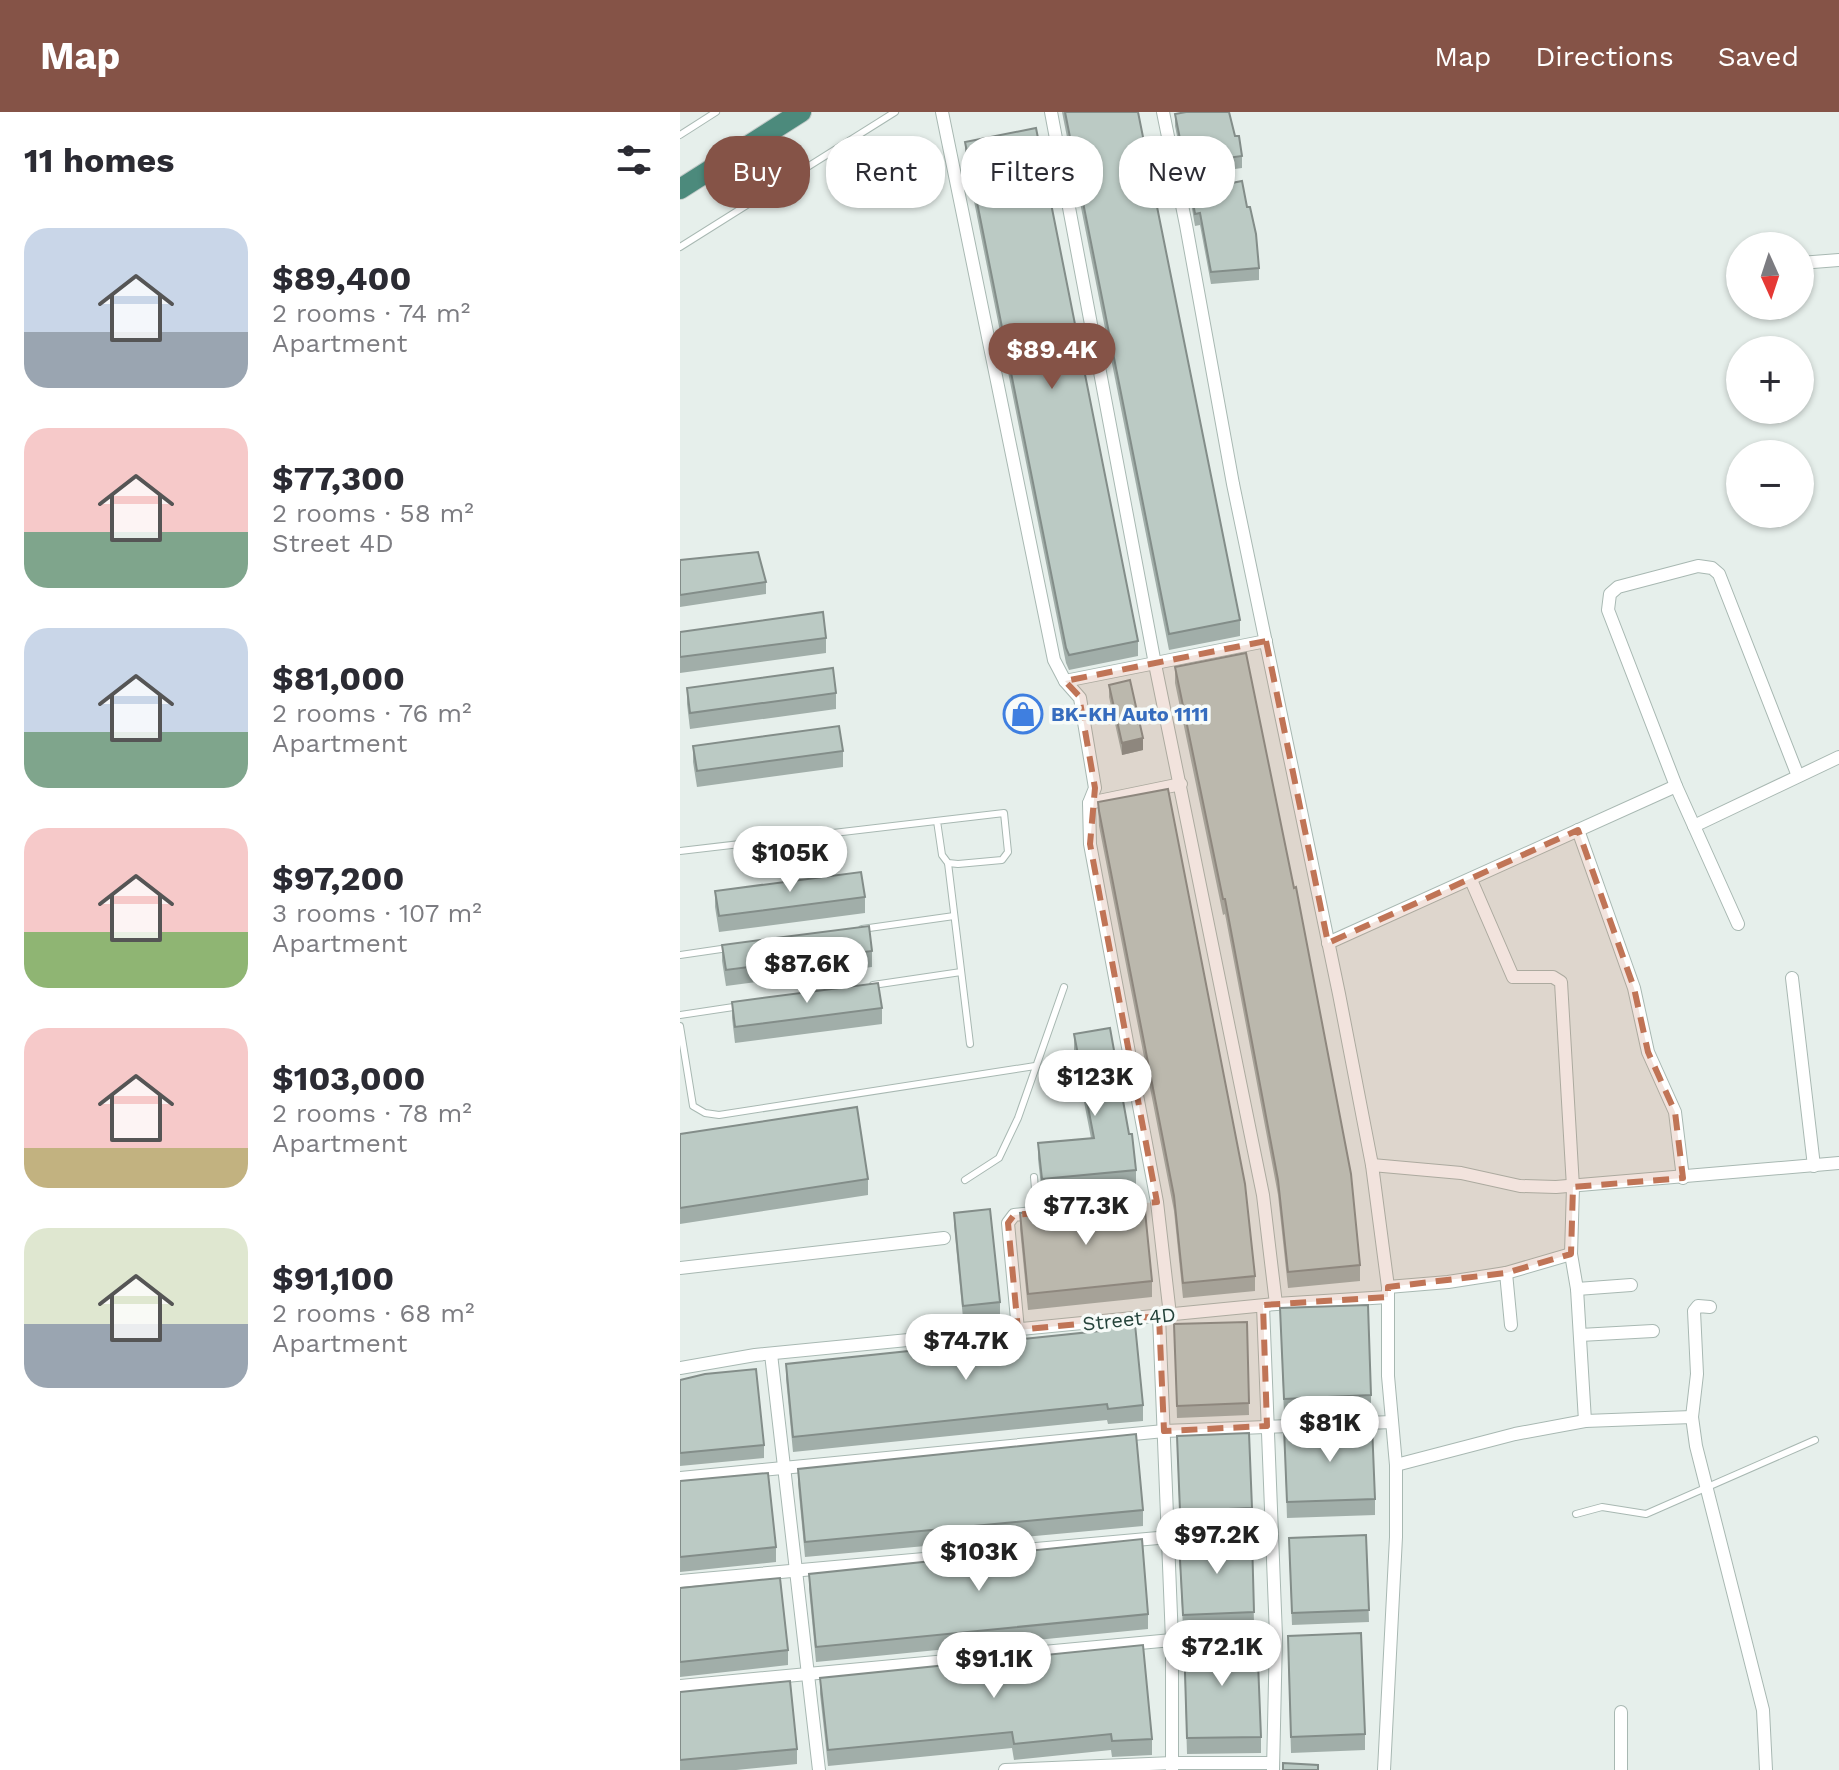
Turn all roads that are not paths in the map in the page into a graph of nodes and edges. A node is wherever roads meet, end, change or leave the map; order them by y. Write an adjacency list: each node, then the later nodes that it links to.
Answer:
1 (716, 112): 7 (lane)
2 (801, 112): 8 (highway)
3 (895, 112): 9 (lane)
4 (942, 112): 14 (street)
5 (1051, 112): 13 (street)
6 (1163, 112): 12 (street)
7 (680, 135)
8 (680, 189)
9 (680, 247)
10 (1839, 260): 11 (street)
11 (1814, 262)
12 (1266, 641): 13 (street); 29 (street)
13 (1155, 664): 14 (street); 17 (street)
14 (1065, 681): 19 (street)
15 (1839, 757): 16 (street)
16 (1798, 776): 18 (street); 21 (street)
17 (1181, 784): 19 (street); 59 (street)
18 (1676, 786): 21 (street); 22 (street)
19 (1089, 803): 48 (street)
20 (937, 821): 23 (lane); 24 (lane); 24 (lane)
21 (1694, 826): 27 (street)
22 (1578, 830): 25 (street); 45 (street)
23 (680, 851)
24 (948, 863): 26 (lane)
25 (1471, 880): 29 (street); 47 (street)
26 (954, 916): 28 (lane); 32 (lane)
27 (1738, 924)
28 (848, 931)
29 (1328, 943): 42 (street)
30 (741, 947): 31 (lane)
31 (680, 955)
32 (961, 972): 34 (lane); 39 (lane)
33 (1792, 978): 43 (street)
34 (867, 986)
35 (1064, 987): 40 (lane)
36 (742, 1006): 37 (lane)
37 (680, 1015)
38 (680, 1026): 40 (lane)
39 (970, 1044)
40 (1035, 1066): 46 (lane)
41 (1839, 1163): 43 (street)
42 (1372, 1165): 47 (street); 58 (street)
43 (1814, 1166): 45 (street)
44 (1034, 1177): 51 (lane)
45 (1683, 1178): 47 (street)
46 (965, 1180)
47 (1573, 1187): 53 (street)
48 (1157, 1202): 49 (street); 61 (street)
49 (1142, 1203)
50 (1052, 1211): 51 (street)
51 (1037, 1213): 63 (street)
52 (944, 1238): 54 (street)
53 (1571, 1254): 55 (street, Street 4D); 57 (street)
54 (680, 1268)
55 (1506, 1273): 58 (street, Street 4D); 62 (street)
56 (1631, 1285): 57 (street)
57 (1577, 1289): 65 (street)
58 (1388, 1292): 59 (street, Street 4D); 70 (street)
59 (1270, 1305): 61 (street, Street 4D); 71 (street)
60 (1710, 1307): 68 (street)
61 (1164, 1315): 63 (street, Street 4D); 72 (street)
62 (1511, 1325)
63 (1018, 1330): 66 (street, Street 4D)
64 (1653, 1331): 65 (street)
65 (1580, 1335): 69 (street)
66 (771, 1354): 67 (street, Street 4D); 75 (street)
67 (680, 1368)
68 (1692, 1417): 69 (street); 77 (street)
69 (1585, 1421): 74 (street)
70 (1392, 1422): 71 (street); 74 (street)
71 (1267, 1426): 72 (street); 79 (street)
72 (1164, 1431): 75 (street); 80 (street)
73 (1815, 1440): 77 (lane)
74 (1396, 1465): 92 (street)
75 (783, 1469): 76 (street); 81 (street)
76 (680, 1478)
77 (1708, 1486): 78 (lane); 94 (street)
78 (1576, 1514)
79 (1271, 1533): 80 (street); 83 (street)
80 (1169, 1537): 81 (street); 84 (street)
81 (797, 1569): 82 (street); 85 (street)
82 (680, 1581)
83 (1276, 1636): 84 (street); 88 (street)
84 (1172, 1640): 85 (street); 89 (street)
85 (809, 1674): 86 (street); 90 (street)
86 (680, 1686)
87 (1621, 1712): 93 (street)
88 (1273, 1766): 89 (street)
89 (1172, 1767): 91 (street)
90 (819, 1770)
91 (1005, 1770)
92 (1384, 1770)
93 (1621, 1770)
94 (1766, 1770)

